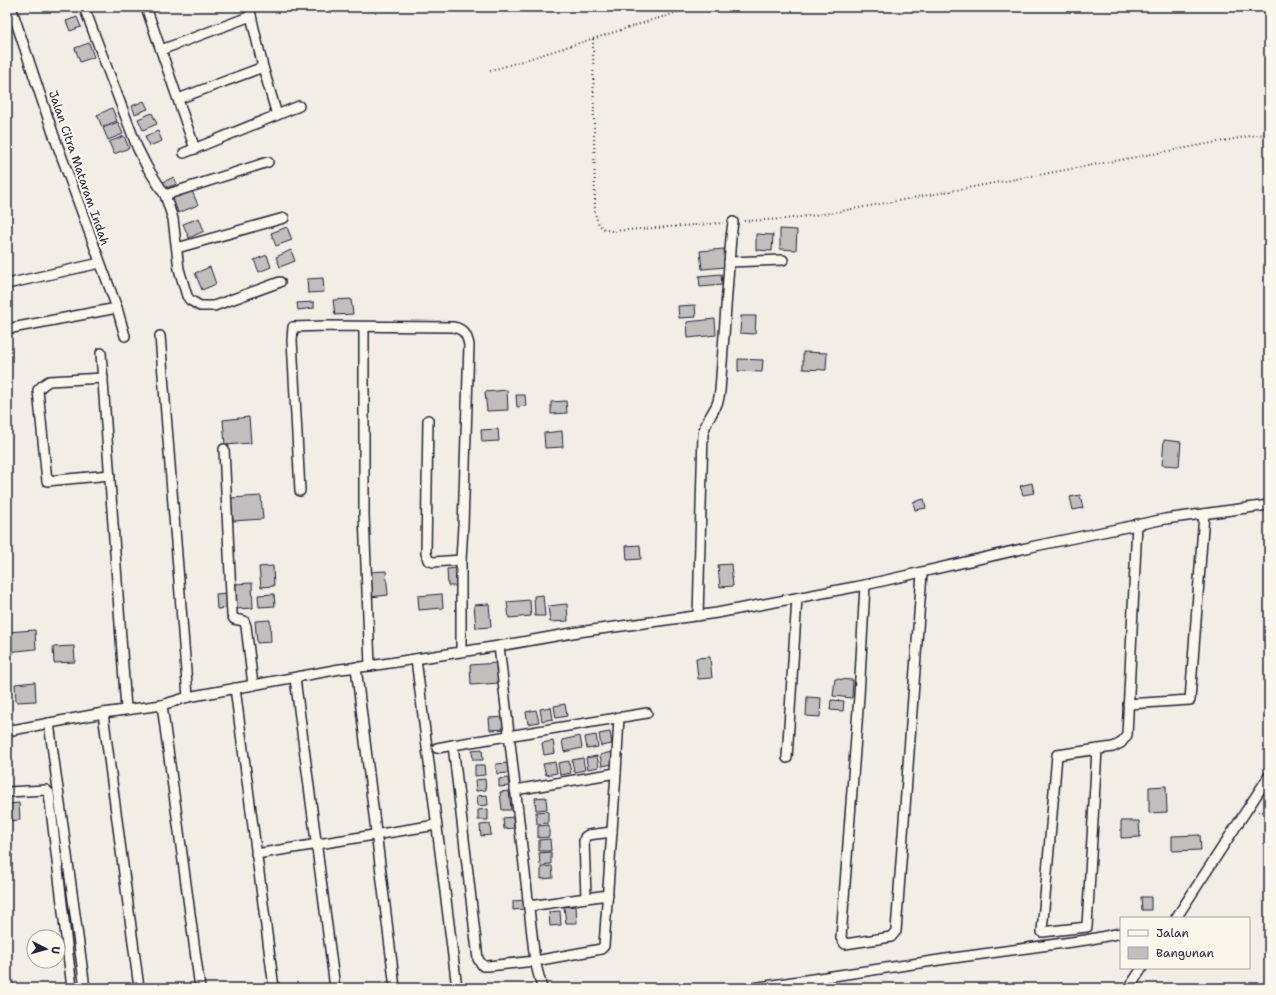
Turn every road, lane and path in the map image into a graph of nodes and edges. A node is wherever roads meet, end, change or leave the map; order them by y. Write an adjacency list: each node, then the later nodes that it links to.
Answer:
1 (11, 7): 23 (street, Jalan Citra Mataram Indah)
2 (84, 7): 17 (street)
3 (146, 7): 7 (street)
4 (694, 7): 6 (path)
5 (250, 11): 7 (street); 8 (street)
6 (593, 39): 9 (path); 19 (path)
7 (161, 50): 10 (street)
8 (263, 67): 10 (street); 12 (street)
9 (490, 71)
10 (178, 99): 14 (street)
11 (299, 106): 12 (street)
12 (277, 115): 14 (street)
13 (1269, 134): 19 (path)
14 (195, 149): 15 (street)
15 (184, 153)
16 (268, 162): 17 (street)
17 (165, 195): 20 (street)
18 (284, 218): 20 (street)
19 (733, 222): 22 (street)
20 (177, 248): 24 (street)
21 (783, 260): 22 (street)
22 (729, 262): 44 (street)
23 (100, 263): 25 (street); 26 (street, Jalan Citra Mataram Indah)
24 (280, 282)
25 (7, 284)
26 (116, 308): 27 (street); 29 (street, Jalan Citra Mataram Indah)
27 (7, 329)
28 (364, 332): 36 (street); 40 (street); 48 (street)
29 (125, 336)
30 (160, 336): 53 (street)
31 (101, 353): 32 (street)
32 (103, 378): 35 (street); 35 (street)
33 (428, 420): 40 (street)
34 (224, 449): 51 (street)
35 (110, 475): 56 (street)
36 (300, 491)
37 (1269, 506): 38 (street)
38 (1204, 514): 39 (street); 54 (street)
39 (1137, 524): 41 (street); 54 (street)
40 (461, 560): 46 (street)
41 (922, 573): 42 (street); 42 (street)
42 (865, 586): 43 (street)
43 (797, 598): 44 (street); 66 (street)
44 (698, 616): 45 (street)
45 (499, 646): 46 (street); 62 (street)
46 (461, 651): 47 (street)
47 (416, 659): 48 (street); 71 (street)
48 (370, 666): 49 (street)
49 (356, 667): 50 (street); 73 (street)
50 (295, 678): 51 (street); 74 (street)
51 (253, 685): 52 (street)
52 (235, 688): 53 (street); 75 (street)
53 (188, 697): 55 (street)
54 (1128, 704): 65 (street)
55 (162, 705): 56 (street); 88 (street)
56 (126, 709): 57 (street)
57 (103, 713): 60 (street); 87 (street)
58 (647, 713): 59 (street)
59 (619, 717): 62 (street); 67 (street)
60 (49, 723): 61 (street); 86 (street)
61 (7, 731)
62 (510, 736): 63 (street); 69 (street)
63 (452, 745): 64 (street); 81 (street)
64 (436, 748)
65 (1096, 749): 65 (street)
66 (787, 758)
67 (616, 773): 69 (street); 72 (street)
68 (1269, 776): 79 (street)
69 (515, 790): 78 (street)
70 (7, 792): 85 (street)
71 (436, 825): 73 (street); 92 (street)
72 (612, 832): 76 (street); 77 (street)
73 (376, 835): 74 (street); 91 (street)
74 (316, 844): 75 (street); 90 (street)
75 (256, 854): 89 (street)
76 (608, 895): 77 (street); 81 (street)
77 (586, 897): 78 (street)
78 (529, 906): 81 (street)
79 (1177, 917)
80 (1120, 933): 94 (street)
81 (535, 961): 93 (street)
82 (1141, 969): 95 (street)
83 (7, 982): 84 (street)
84 (8, 988)
85 (72, 988)
86 (84, 988)
87 (139, 988)
88 (200, 988)
89 (274, 988)
90 (335, 988)
91 (395, 988)
92 (457, 988)
93 (542, 988)
94 (753, 988)
95 (1129, 988)

